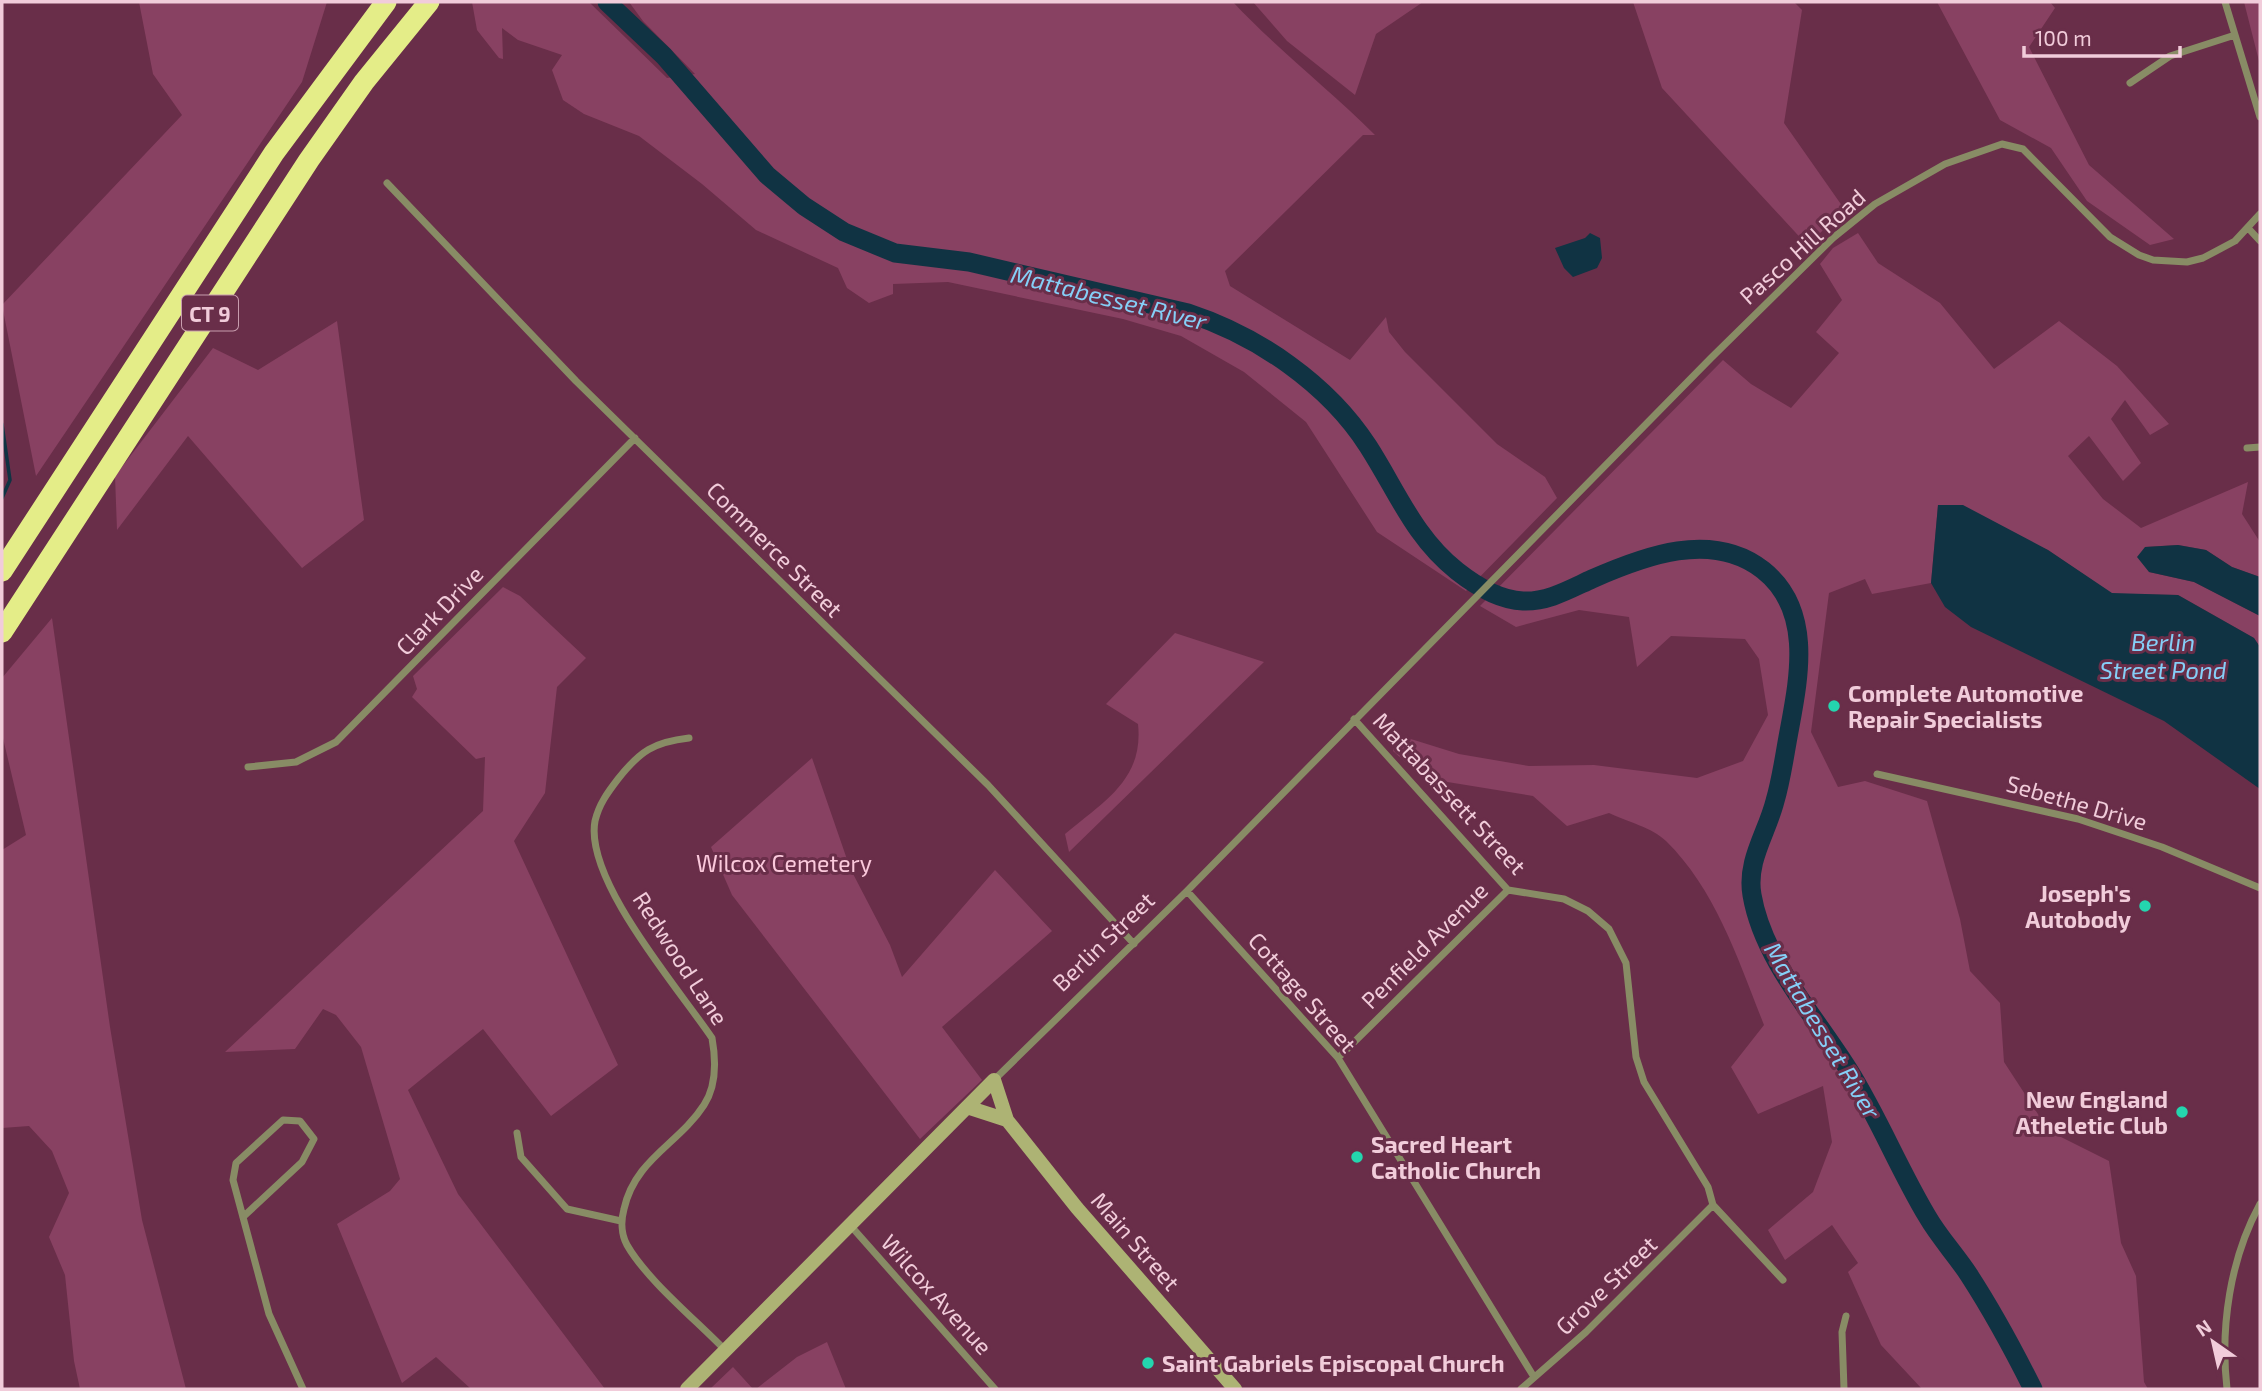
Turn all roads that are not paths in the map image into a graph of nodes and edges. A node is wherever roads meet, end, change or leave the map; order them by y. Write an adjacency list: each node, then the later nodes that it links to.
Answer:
1 (386, 2): 15 (highway, CT 9)
2 (429, 2): 16 (highway, CT 9)
3 (2225, 2): 4 (street)
4 (2235, 34): 5 (street); 6 (street)
5 (2130, 83)
6 (2260, 117)
7 (387, 183): 11 (street, Commerce Street)
8 (2260, 214): 9 (street, Pasco Hill Road)
9 (2249, 229): 10 (street); 14 (street, Pasco Hill Road)
10 (2260, 241)
11 (635, 438): 19 (street, Clark Drive); 24 (street, Commerce Street)
12 (2260, 447): 13 (street)
13 (2247, 448)
14 (1548, 523): 17 (street, Berlin Street)
15 (2, 571)
16 (2, 632)
17 (1354, 719): 22 (street, Mattabassett Street); 23 (street, Berlin Street)
18 (688, 738): 33 (street, Redwood Lane)
19 (248, 767)
20 (1877, 774): 21 (street, Sebethe Drive)
21 (2260, 888)
22 (1508, 890): 25 (street, Penfield Avenue); 31 (street, Mattabassett Street)
23 (1187, 891): 24 (street, Berlin Street); 25 (street, Cottage Street)
24 (1133, 944): 26 (street, Berlin Street)
25 (1338, 1058): 38 (street, Cottage Street)
26 (994, 1080): 27 (street, Berlin Street); 28 (street, Main Street)
27 (967, 1107): 28 (street); 34 (street, Berlin Street)
28 (1007, 1120): 42 (street, Main Street)
29 (517, 1133): 33 (street)
30 (2260, 1204): 45 (street)
31 (1713, 1205): 35 (street, Mattabassett Street); 38 (street, Grove Street)
32 (243, 1217): 32 (street); 39 (street)
33 (621, 1220): 37 (street)
34 (849, 1225): 37 (street, Berlin Street); 41 (street, Wilcox Avenue)
35 (1783, 1280)
36 (1846, 1316): 44 (street)
37 (725, 1350): 40 (street, Berlin Street)
38 (1534, 1377): 43 (street, Grove Street)
39 (303, 1389)
40 (687, 1389)
41 (995, 1389)
42 (1235, 1389)
43 (1521, 1389)
44 (1844, 1389)
45 (2227, 1389)

